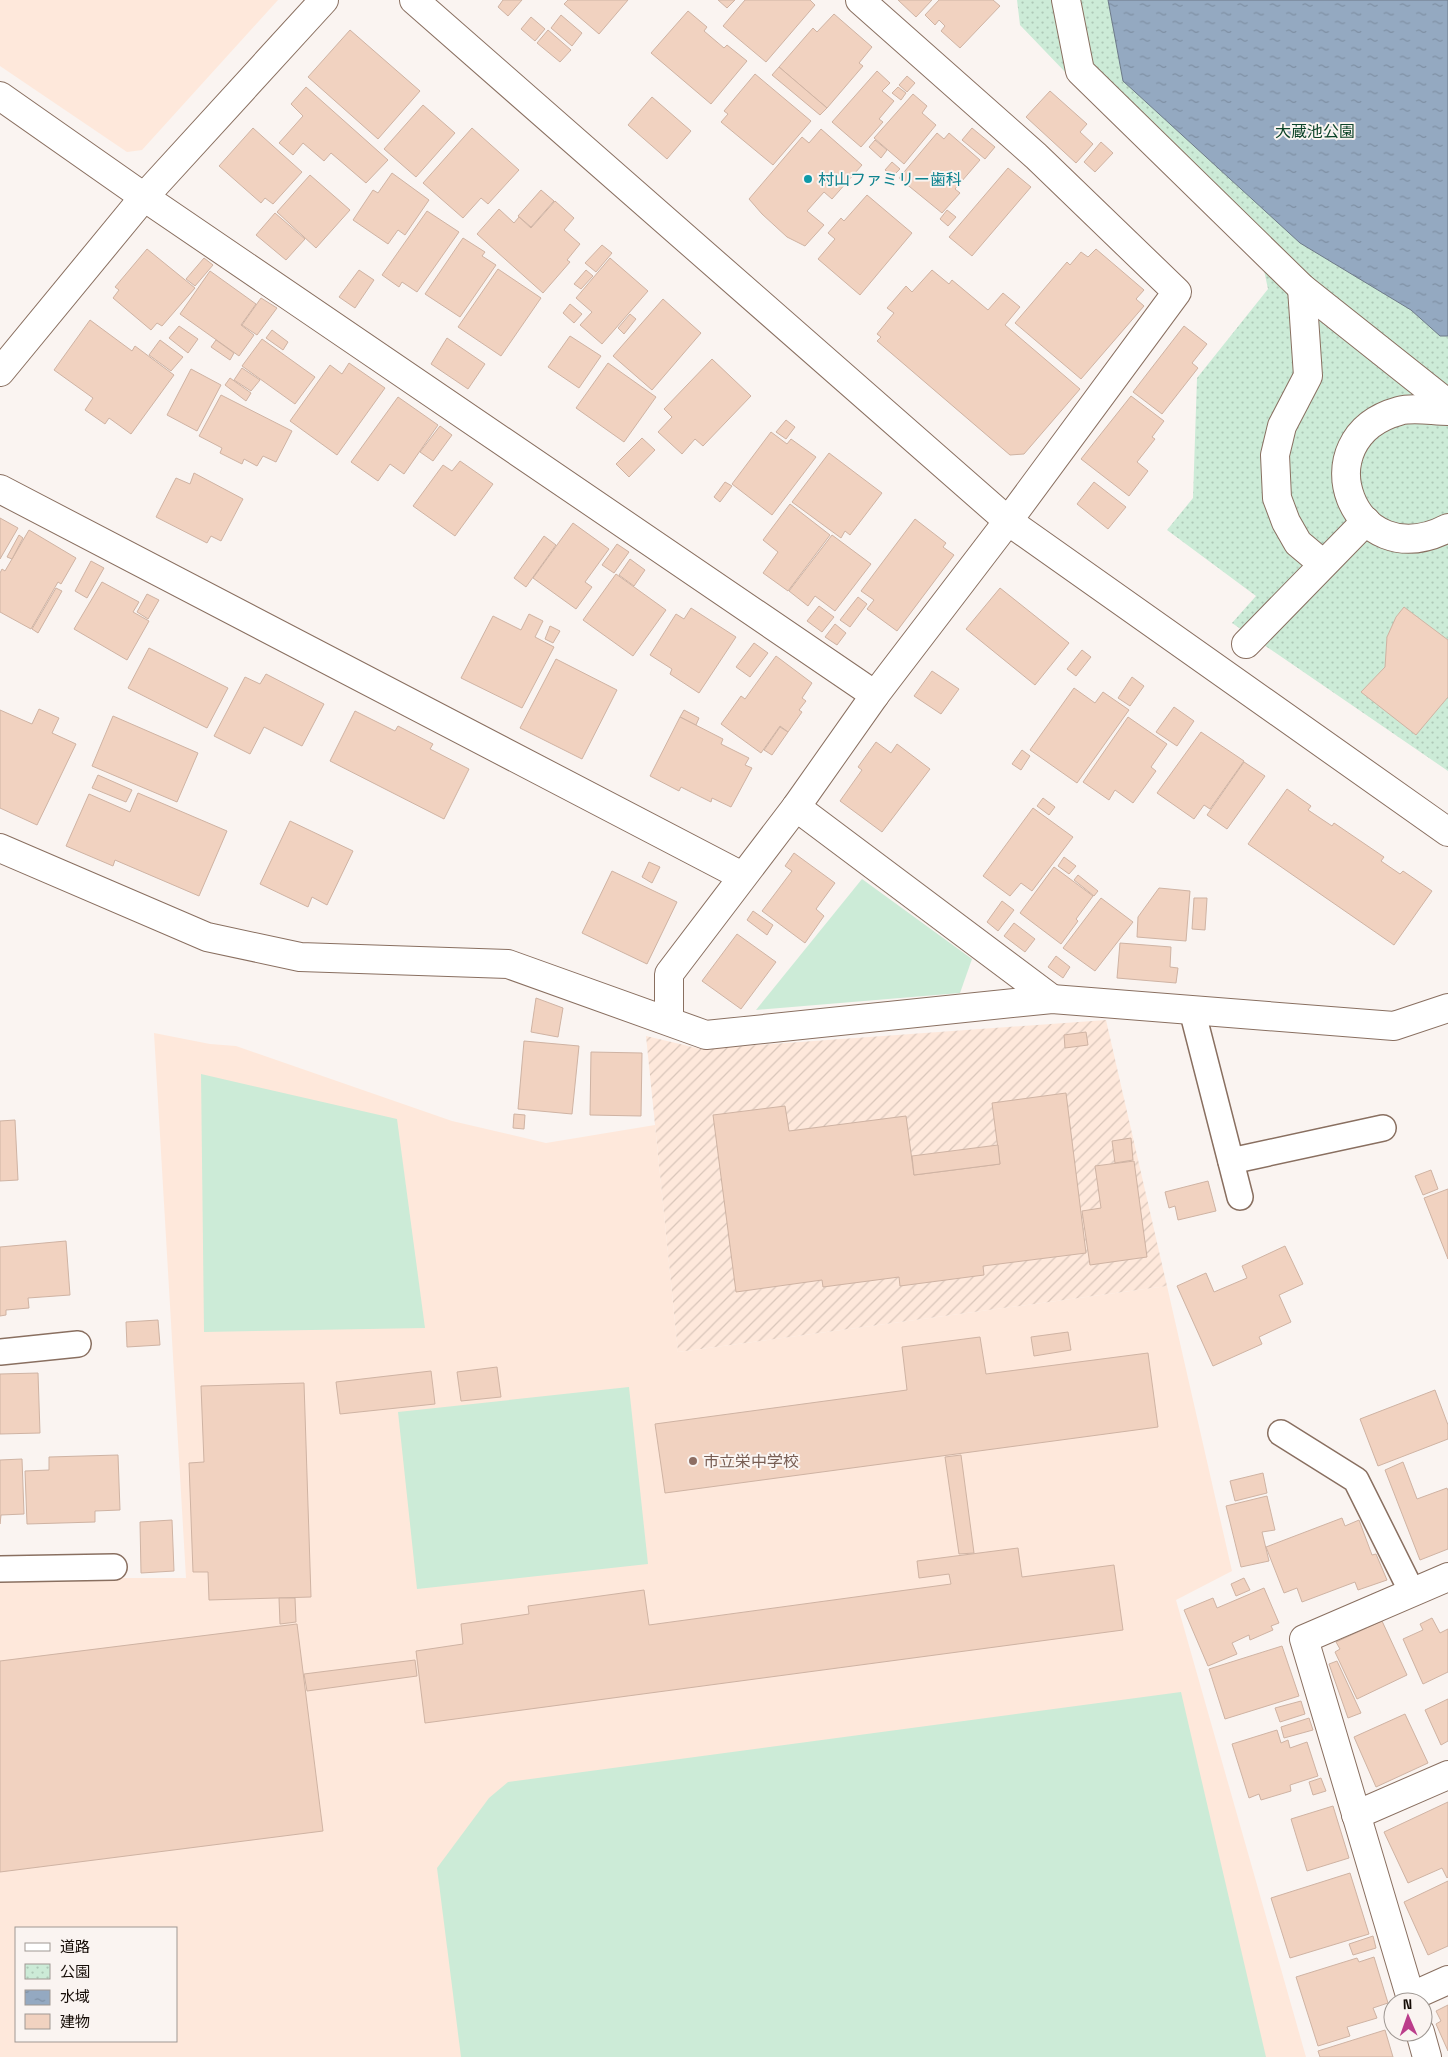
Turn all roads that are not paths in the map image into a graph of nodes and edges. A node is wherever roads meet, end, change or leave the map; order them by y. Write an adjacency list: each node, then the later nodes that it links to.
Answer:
1 (324, 0): 6 (street)
2 (414, 0): 12 (street)
3 (860, 0): 12 (street)
4 (1066, 0): 7 (street)
5 (0, 96): 6 (street)
6 (144, 197): 8 (street); 17 (street)
7 (1302, 288): 9 (street); 15 (street)
8 (0, 372)
9 (1448, 404)
10 (1448, 411): 13 (street)
11 (0, 489): 21 (street)
12 (1008, 521): 17 (street); 19 (street)
13 (1366, 521): 14 (street); 15 (street)
14 (1448, 528)
15 (1323, 564): 16 (street)
16 (1246, 644)
17 (875, 695): 18 (street)
18 (796, 807): 21 (street); 22 (street)
19 (1448, 832)
20 (0, 848): 25 (street)
21 (742, 876): 25 (street)
22 (1052, 999): 24 (street); 25 (street)
23 (1448, 1008): 24 (street)
24 (1192, 1010): 27 (lane)
25 (669, 1020)
26 (1383, 1128): 27 (lane)
27 (1231, 1160): 28 (lane)
28 (1240, 1197)
29 (78, 1344): 30 (lane)
30 (0, 1352)
31 (1281, 1433): 35 (lane)
32 (114, 1567): 33 (lane)
33 (0, 1569)
34 (1448, 1577): 35 (street)
35 (1412, 1592): 37 (street)
36 (1448, 1775): 37 (street)
37 (1356, 1815): 39 (street)
38 (1448, 1980): 40 (street)
39 (1409, 1992)
40 (1426, 1992)
41 (1423, 2042): 42 (street)
42 (1427, 2057)

